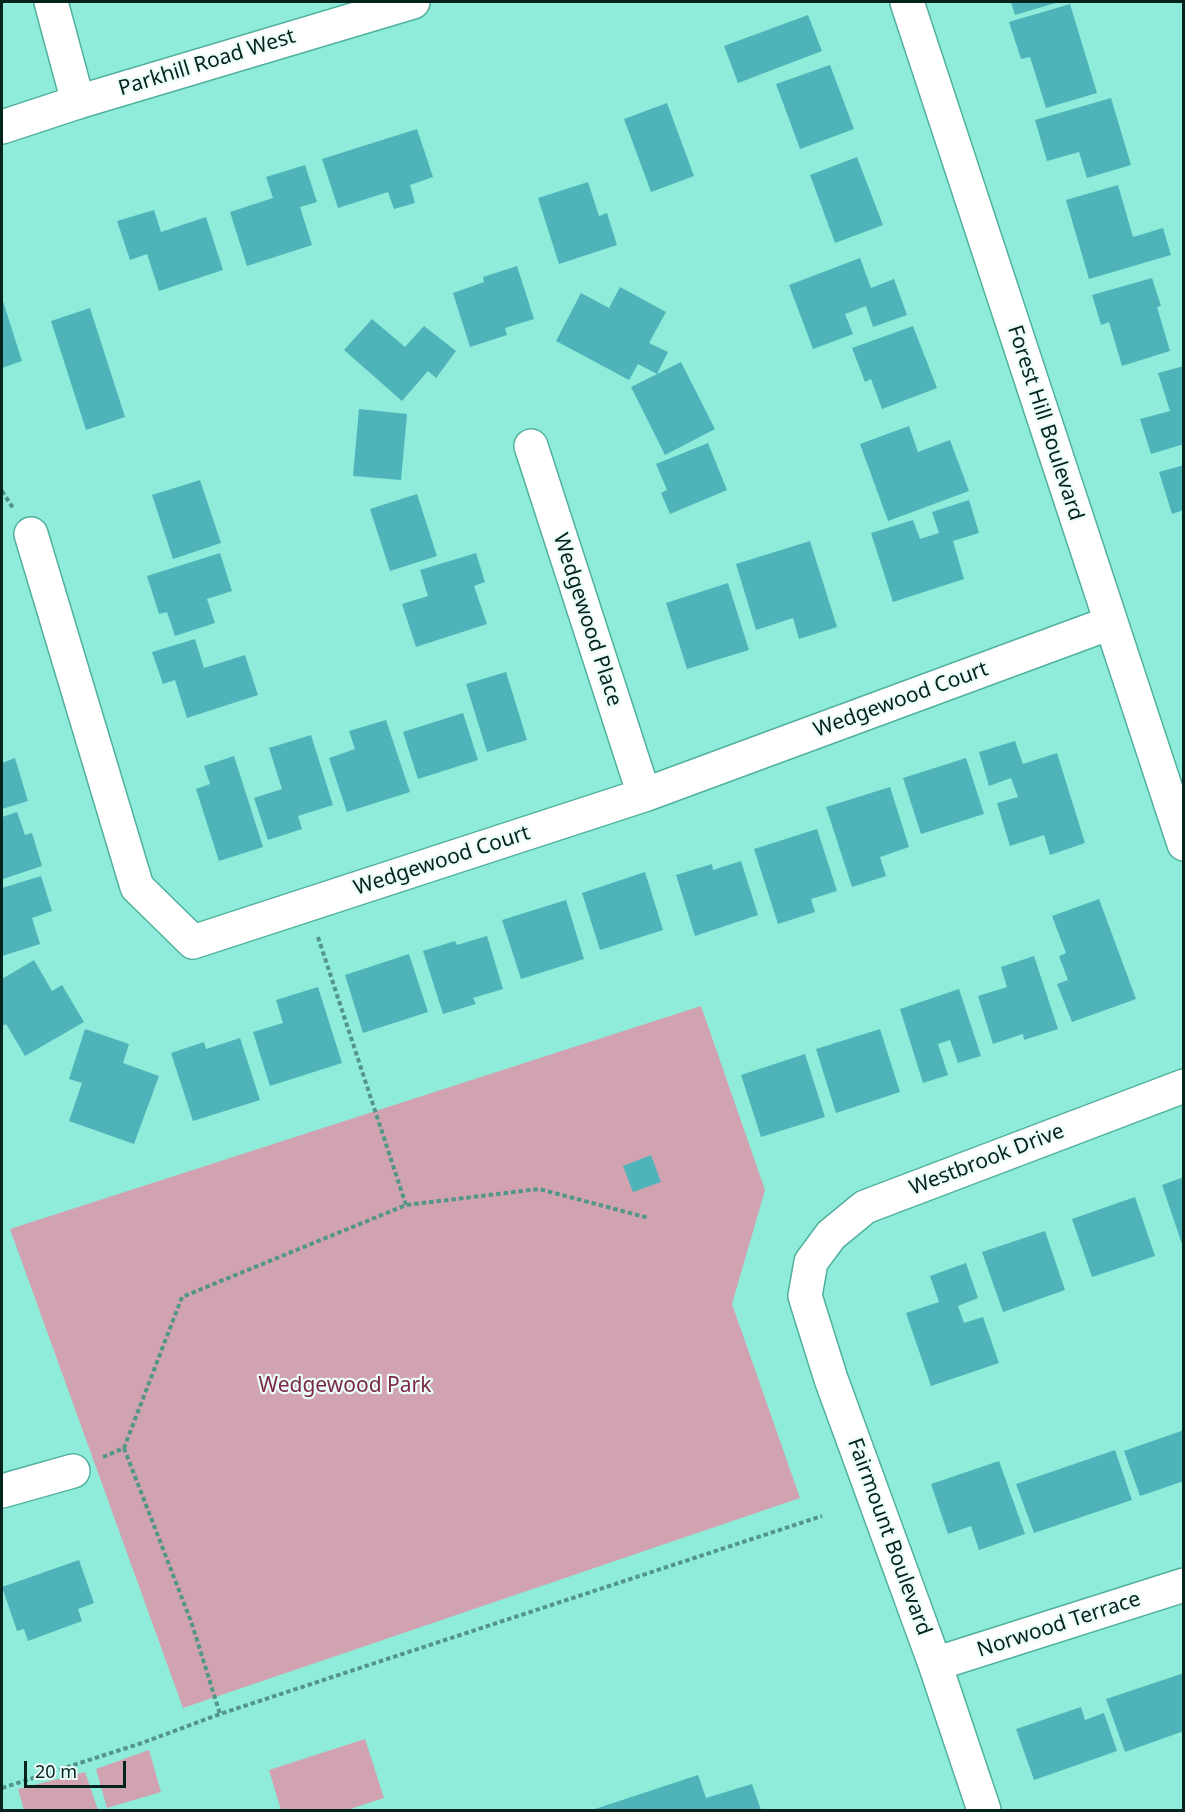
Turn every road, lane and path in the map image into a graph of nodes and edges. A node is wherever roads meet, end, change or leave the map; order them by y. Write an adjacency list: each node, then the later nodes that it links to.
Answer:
1 (51, 2): 4 (street)
2 (413, 2): 4 (street, Parkhill Road West)
3 (907, 2): 8 (street, Forest Hill Boulevard)
4 (78, 102): 5 (street, Parkhill Road West)
5 (2, 127)
6 (531, 446): 9 (street, Wedgewood Place)
7 (31, 534): 11 (street, Wedgewood Court)
8 (1110, 623): 9 (street, Wedgewood Court); 10 (street, Forest Hill Boulevard)
9 (644, 795): 11 (street, Wedgewood Court)
10 (1184, 844)
11 (307, 905): 13 (path)
12 (1184, 1086): 15 (street, Westbrook Drive)
13 (406, 1205): 14 (path); 16 (path)
14 (649, 1218)
15 (811, 1263): 21 (street, Fairmount Boulevard)
16 (124, 1448): 17 (path); 22 (path)
17 (74, 1471): 18 (street)
18 (2, 1491)
19 (822, 1516): 22 (path)
20 (1184, 1585): 21 (street, Norwood Terrace)
21 (935, 1664): 24 (street, Fairmount Boulevard)
22 (220, 1714): 23 (path)
23 (2, 1788)
24 (984, 1810)

